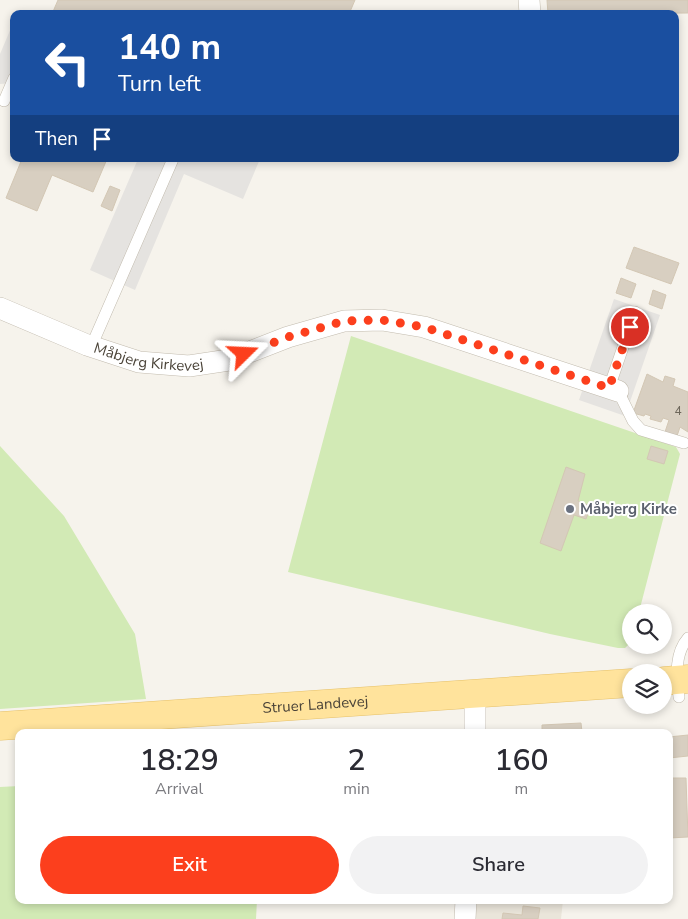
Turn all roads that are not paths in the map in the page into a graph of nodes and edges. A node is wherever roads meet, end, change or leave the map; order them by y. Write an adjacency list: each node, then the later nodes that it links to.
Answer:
1 (10, 90): 2 (lane)
2 (6, 102)
3 (172, 162): 6 (lane)
4 (0, 308): 6 (street, Måbjerg Kirkevej)
5 (635, 312): 7 (lane)
6 (91, 346): 7 (street, Måbjerg Kirkevej)
7 (614, 389): 8 (lane)
8 (684, 443)
9 (688, 638): 11 (lane)
10 (622, 685): 13 (main road, Struer Landevej)
11 (677, 688)
12 (622, 701): 13 (main road, Struer Landevej)
13 (475, 712): 14 (main road, Struer Landevej); 15 (main road, Struer Landevej)
14 (0, 726)
15 (203, 729)
16 (15, 742): 17 (main road)
17 (0, 744)
18 (466, 904): 19 (street)
19 (465, 919)

